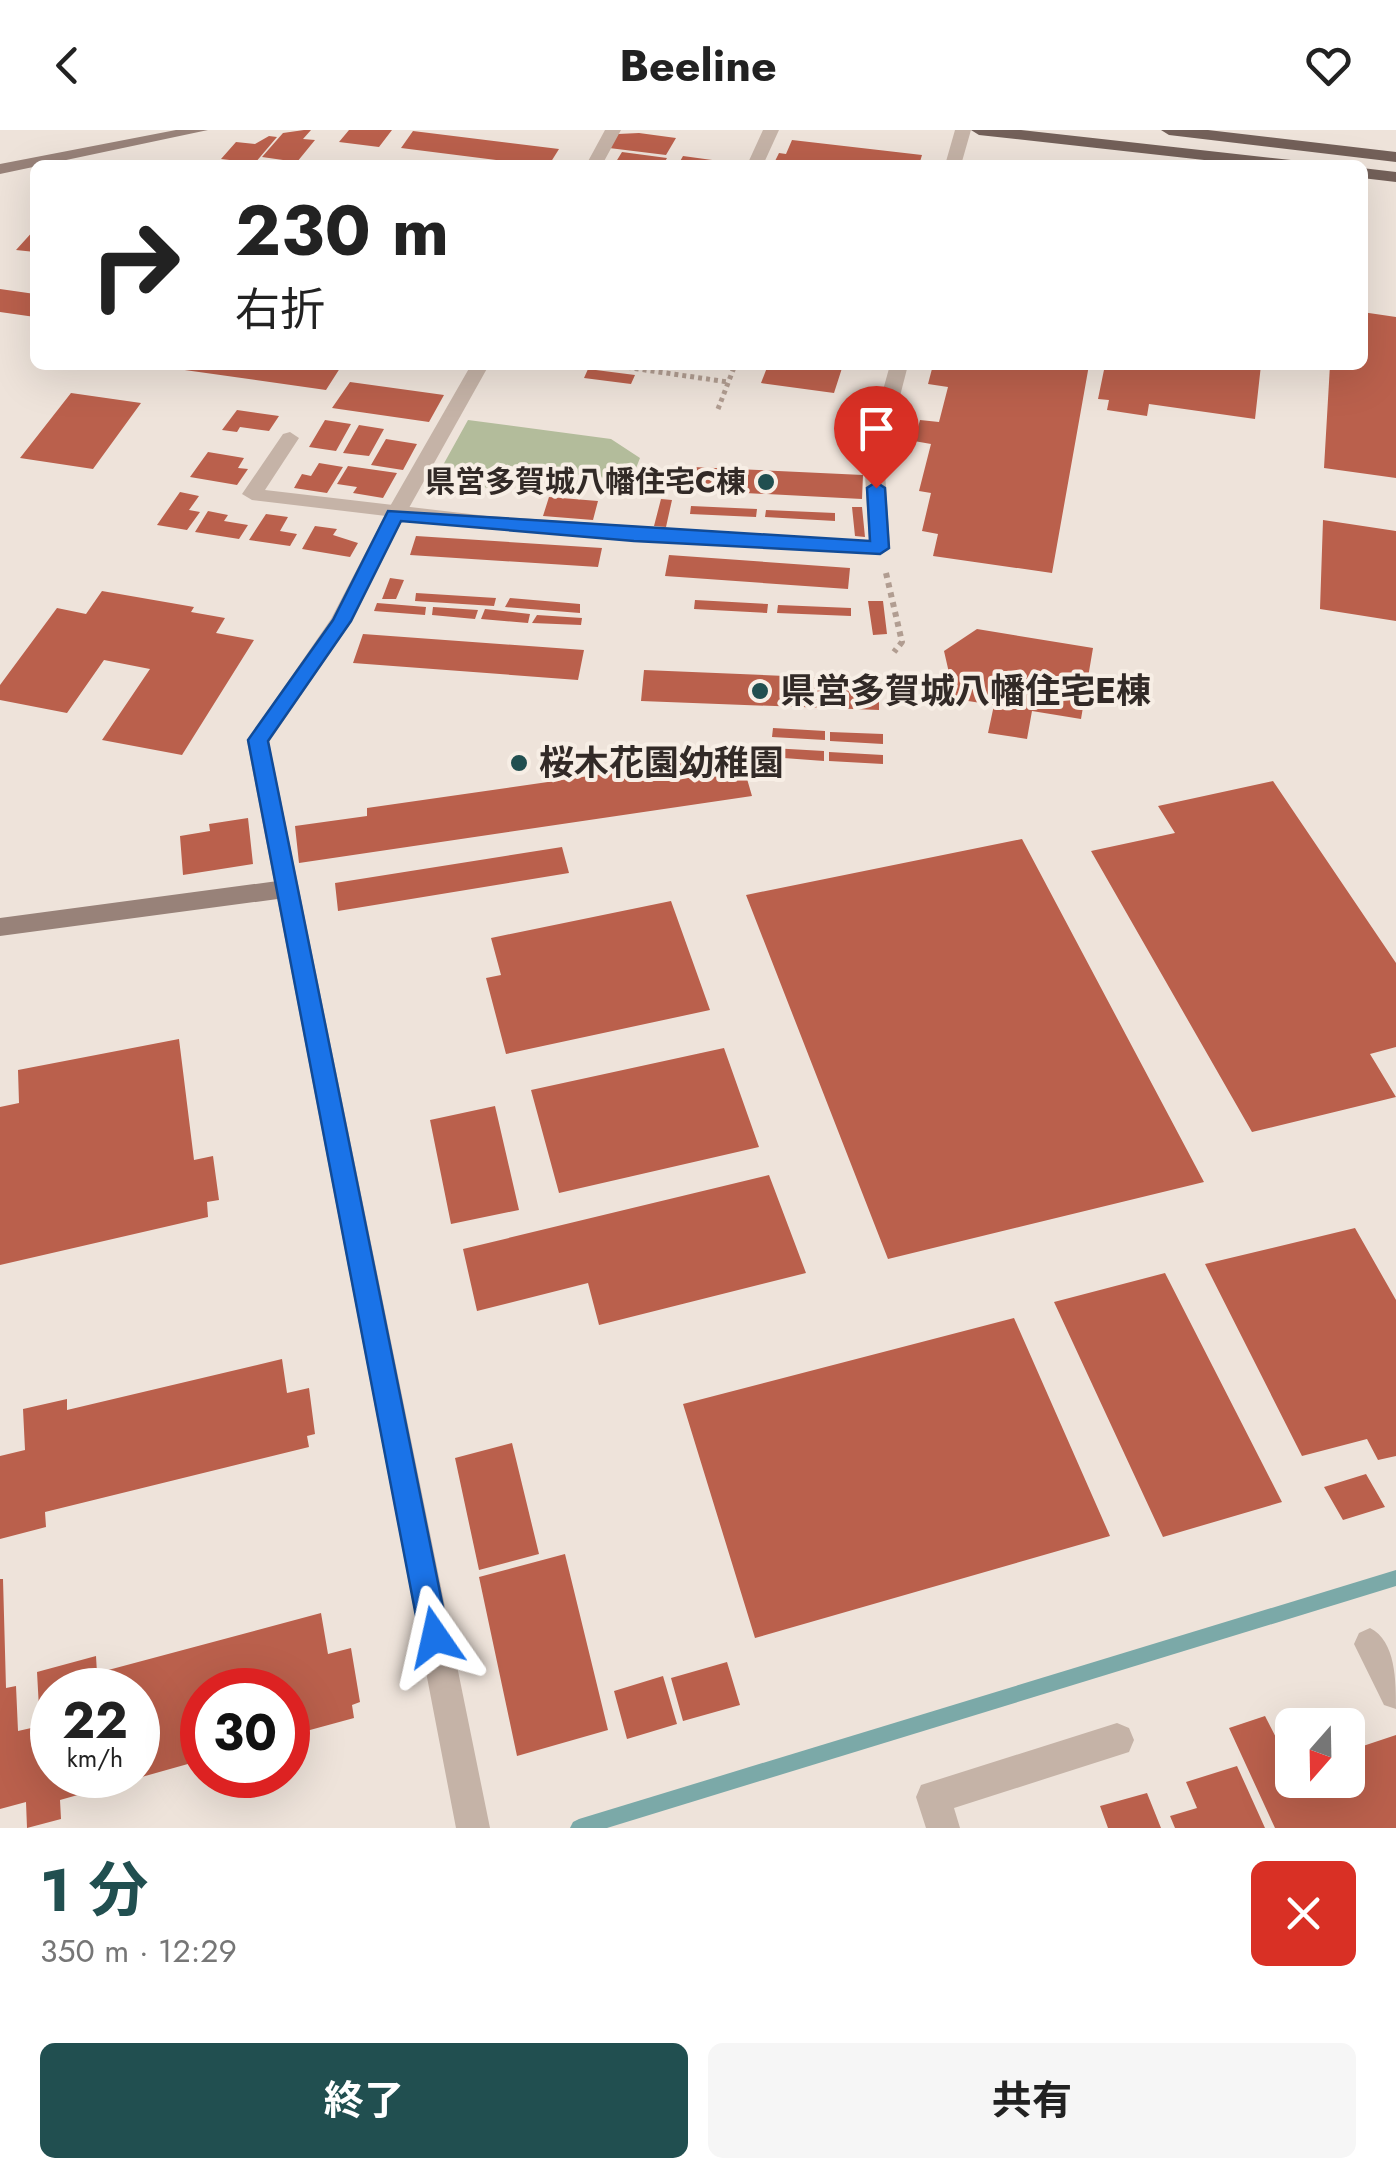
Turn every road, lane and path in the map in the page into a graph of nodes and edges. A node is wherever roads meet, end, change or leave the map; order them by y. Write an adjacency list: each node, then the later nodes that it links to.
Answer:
1 (200, 130): 8 (street)
2 (614, 130): 9 (street)
3 (771, 130): 10 (street)
4 (963, 130): 11 (street)
5 (978, 130): 12 (main road)
6 (1169, 130): 7 (main road)
7 (1396, 157)
8 (42, 160)
9 (597, 160)
10 (756, 160)
11 (954, 160)
12 (1246, 160)
13 (30, 162): 14 (street)
14 (0, 168)
15 (1368, 174): 16 (main road)
16 (1396, 177)
17 (477, 370): 24 (street)
18 (645, 370): 21 (path)
19 (733, 370): 21 (path)
20 (898, 370): 25 (street)
21 (728, 382): 22 (path)
22 (718, 410)
23 (290, 438): 24 (street)
24 (395, 515): 25 (street); 27 (street)
25 (880, 548): 26 (path)
26 (894, 652)
27 (286, 889): 28 (street); 32 (street)
28 (0, 927)
29 (1370, 1644): 30 (street)
30 (1396, 1693)
31 (1117, 1740): 33 (street)
32 (473, 1828)
33 (944, 1828)

